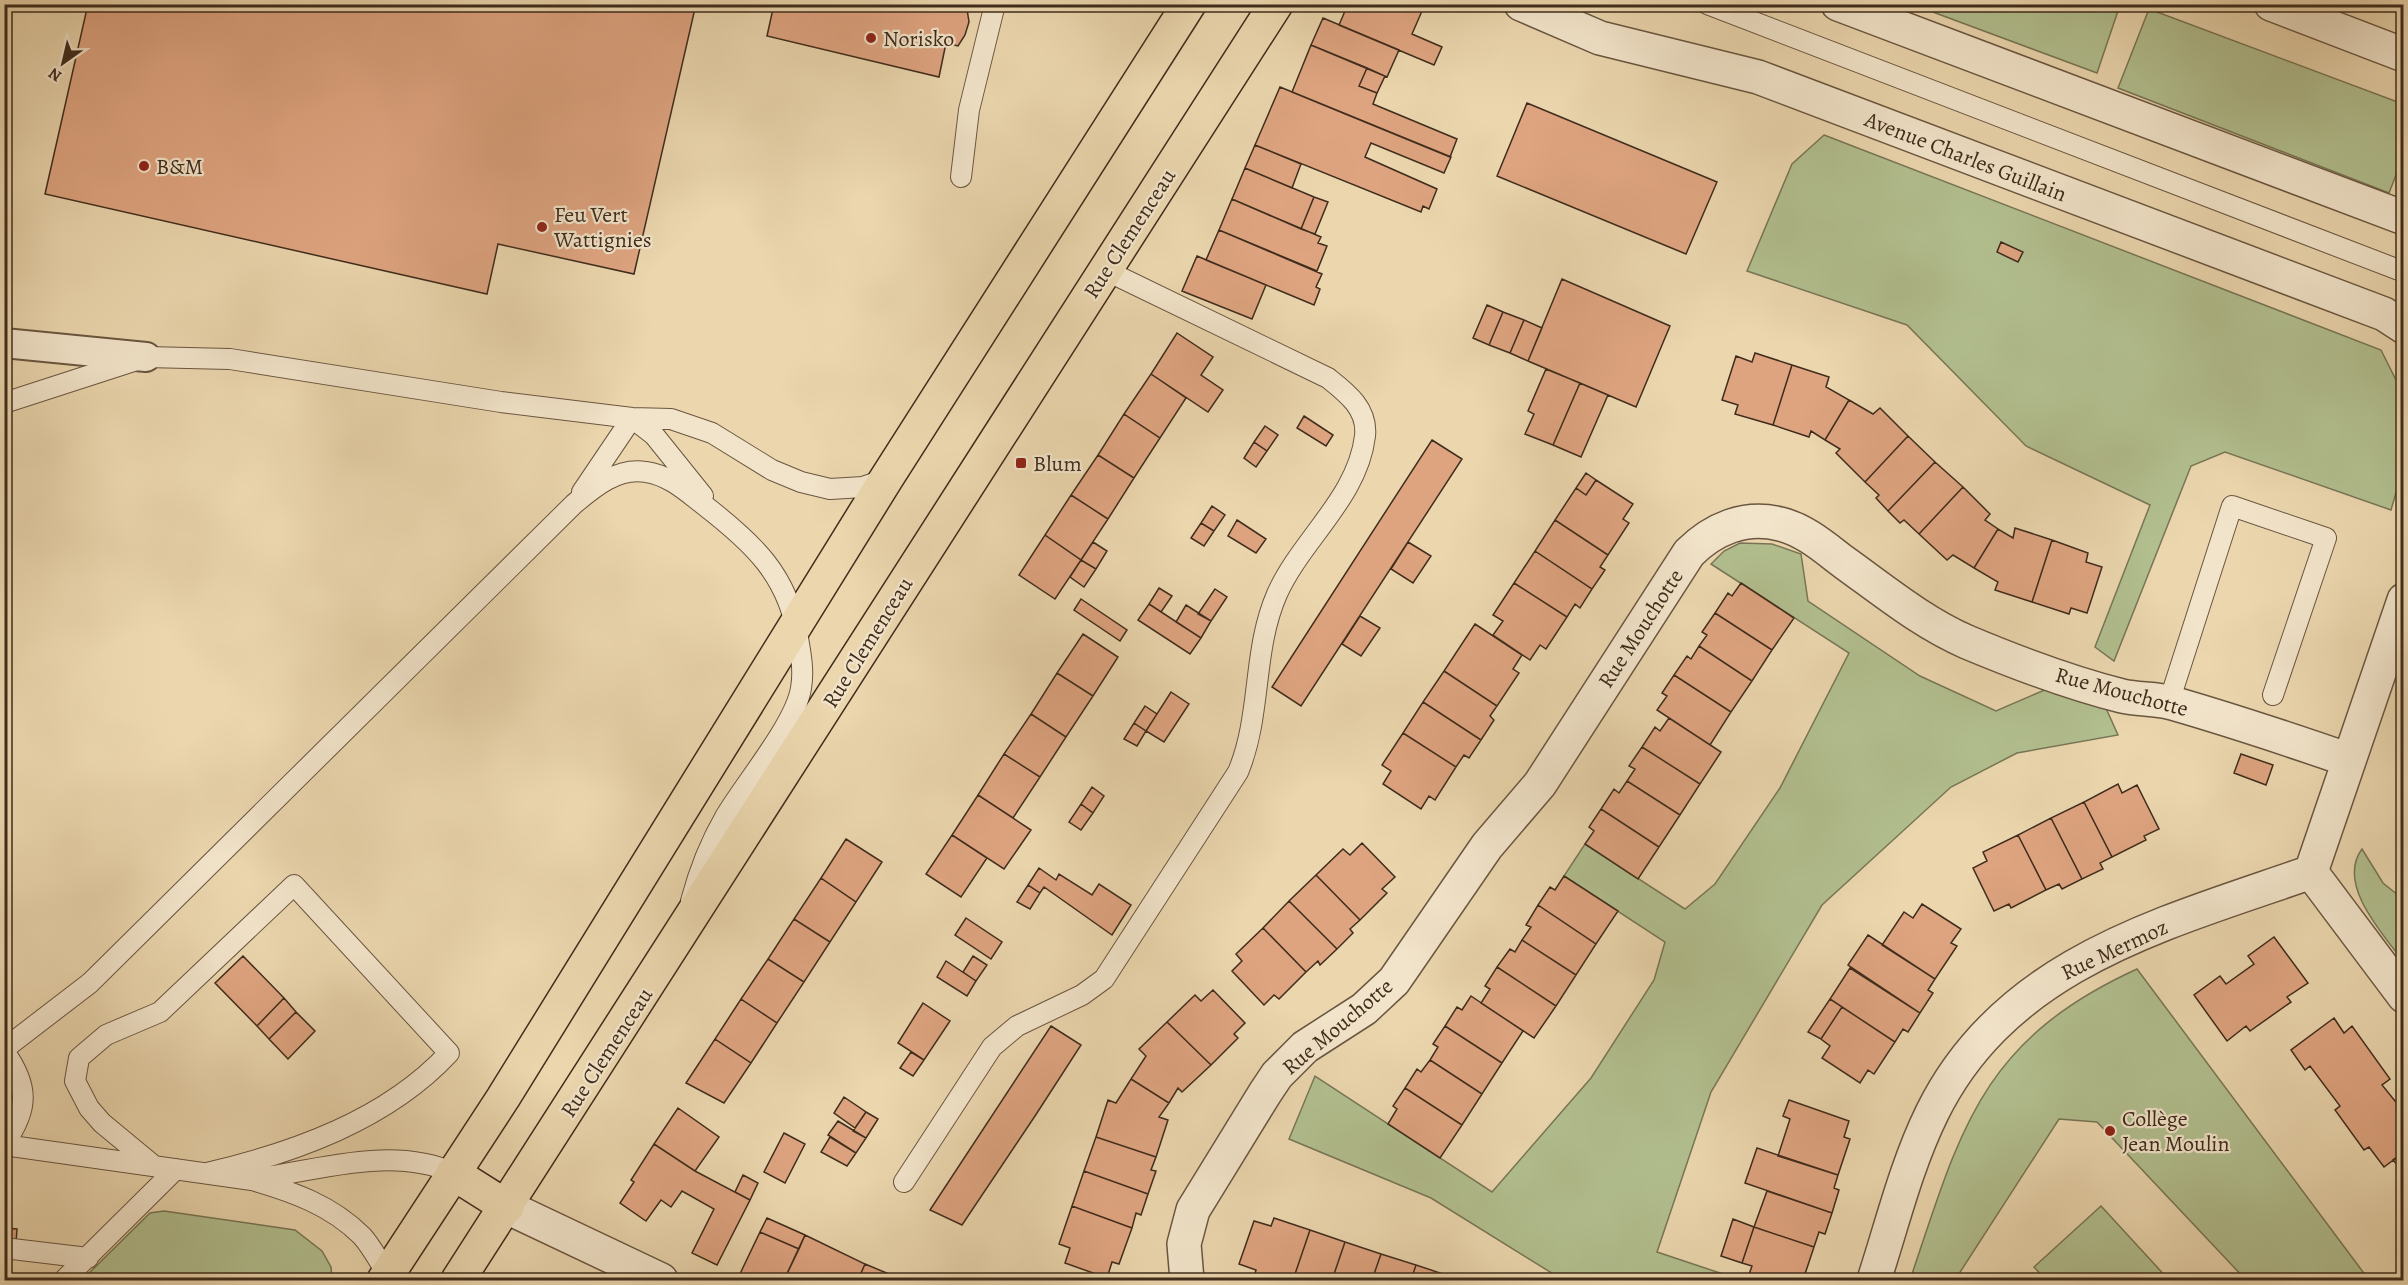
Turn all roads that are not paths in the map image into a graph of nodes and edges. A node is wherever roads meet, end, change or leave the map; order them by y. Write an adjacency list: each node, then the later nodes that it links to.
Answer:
1 (995, 4): 9 (lane)
2 (1189, 4): 18 (main road)
3 (1276, 4): 11 (main road, Rue Clemenceau)
4 (1521, 4): 13 (street, Avenue Charles Guillain)
5 (1707, 4): 12 (lane)
6 (1838, 4): 10 (street)
7 (2271, 4): 8 (street)
8 (2403, 55)
9 (961, 177)
10 (2403, 218)
11 (1104, 270): 27 (main road, Rue Clemenceau); 36 (lane)
12 (2403, 272)
13 (2403, 327)
14 (4, 343): 15 (street)
15 (146, 357): 16 (lane); 17 (lane)
16 (4, 403)
17 (632, 418): 18 (lane); 19 (lane); 20 (lane)
18 (886, 479): 22 (main road)
19 (574, 504): 20 (lane); 29 (lane)
20 (717, 515): 22 (lane)
21 (2403, 600): 25 (street)
22 (796, 626): 27 (lane); 34 (main road)
23 (2273, 694): 24 (lane)
24 (2169, 702): 25 (street, Rue Mouchotte); 44 (street, Rue Mouchotte)
25 (2349, 760): 26 (street)
26 (2312, 872): 28 (street); 45 (street, Rue Mermoz)
27 (681, 933): 37 (main road, Rue Clemenceau)
28 (2403, 996)
29 (4, 1050): 30 (lane)
30 (4, 1144): 31 (lane)
31 (154, 1166): 32 (lane); 33 (lane)
32 (176, 1169): 33 (lane); 39 (lane)
33 (207, 1173): 35 (lane)
34 (453, 1173): 35 (lane); 37 (main road); 40 (main road)
35 (252, 1180): 40 (lane)
36 (904, 1182)
37 (507, 1207): 42 (main road, Rue Clemenceau); 43 (street)
38 (4, 1248): 39 (lane)
39 (88, 1258): 41 (lane)
40 (386, 1278)
41 (64, 1281)
42 (458, 1281)
43 (661, 1281)
44 (1187, 1281)
45 (1874, 1281)

